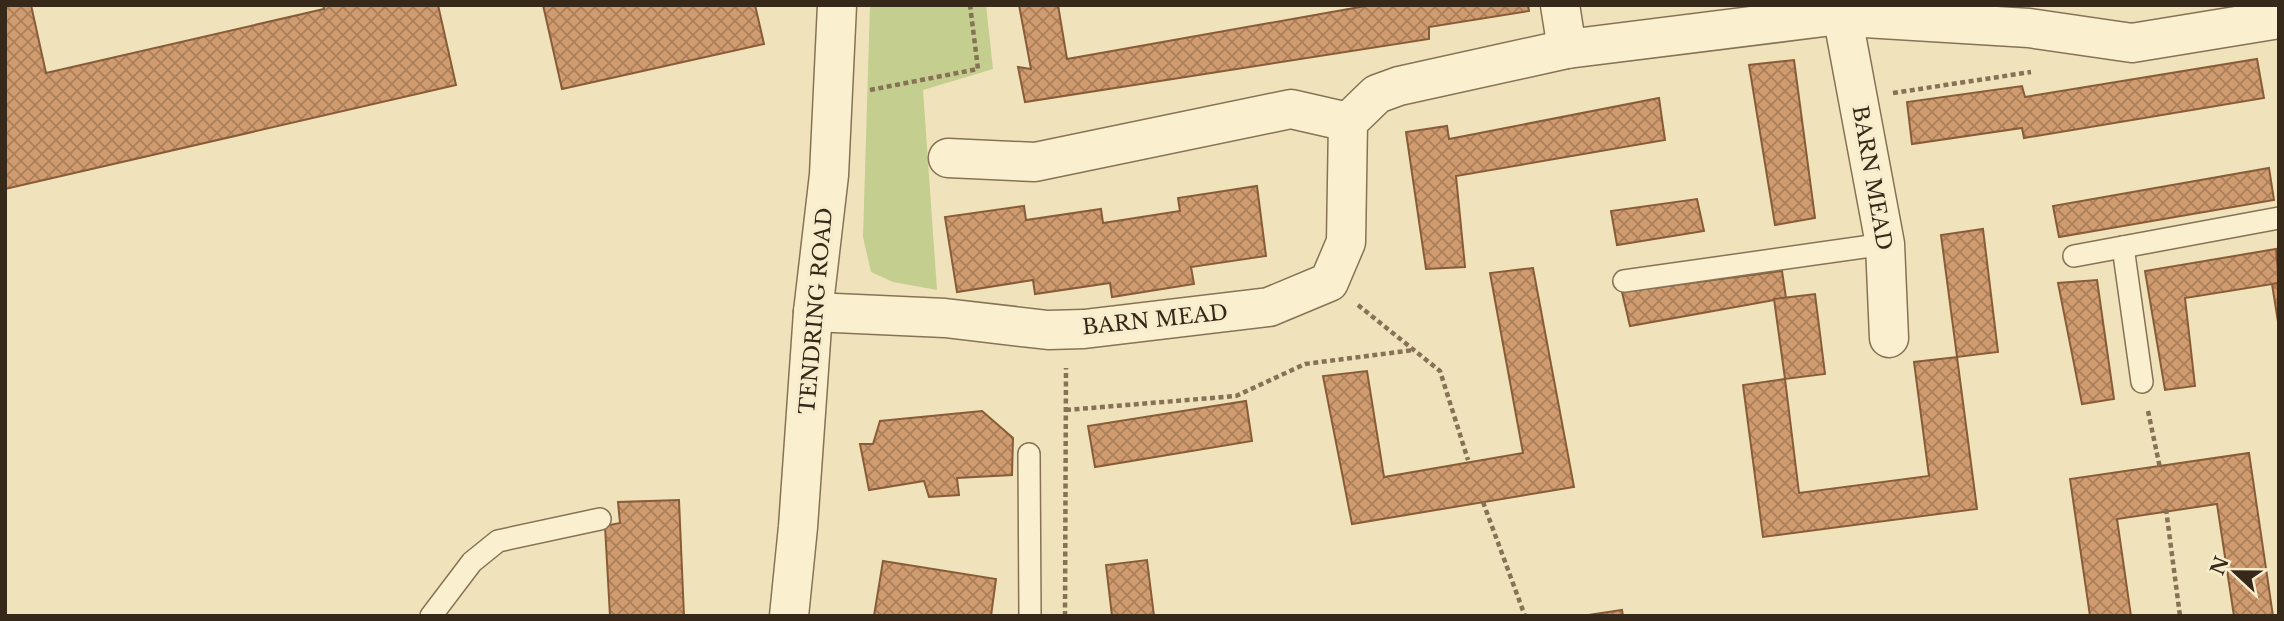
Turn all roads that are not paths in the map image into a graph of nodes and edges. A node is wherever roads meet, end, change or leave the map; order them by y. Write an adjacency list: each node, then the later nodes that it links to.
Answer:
1 (837, 5): 14 (street, TENDRING ROAD)
2 (1560, 5): 6 (street)
3 (2031, 17): 4 (street); 5 (street)
4 (1843, 19): 6 (street); 10 (street, BARN MEAD)
5 (2279, 19)
6 (1567, 49): 7 (street)
7 (1348, 122): 8 (street); 14 (street, BARN MEAD)
8 (948, 158)
9 (2279, 218): 11 (lane)
10 (1885, 244): 13 (lane); 15 (street, BARN MEAD)
11 (2123, 247): 12 (lane); 16 (lane)
12 (2074, 256)
13 (1624, 281)
14 (813, 312): 20 (street, TENDRING ROAD)
15 (1889, 338)
16 (2142, 382)
17 (1029, 453): 21 (lane)
18 (600, 519): 19 (lane)
19 (431, 616)
20 (789, 616)
21 (1030, 616)

